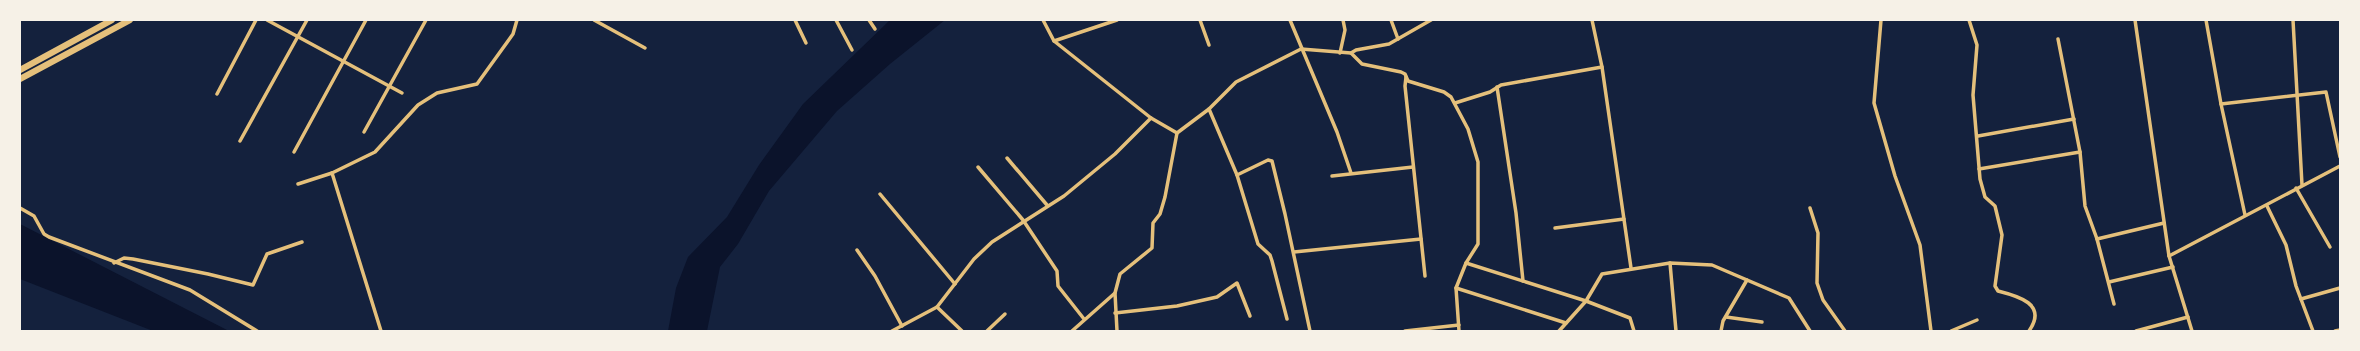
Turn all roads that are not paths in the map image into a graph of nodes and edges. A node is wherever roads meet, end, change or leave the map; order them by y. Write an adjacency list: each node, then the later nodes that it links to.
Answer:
1 (111, 20): 40 (highway)
2 (130, 20): 42 (highway)
3 (256, 20): 46 (street)
4 (267, 20): 27 (street)
5 (307, 20): 27 (street)
6 (366, 20): 38 (street)
7 (426, 20): 43 (street)
8 (517, 20): 65 (street)
9 (594, 20): 33 (street)
10 (795, 20): 31 (street)
11 (836, 20): 35 (street)
12 (869, 20): 26 (street)
13 (1043, 20): 30 (street)
14 (1117, 20): 30 (street)
15 (1200, 20): 32 (street)
16 (1290, 20): 34 (street)
17 (1344, 20): 36 (street)
18 (1391, 20): 28 (street)
19 (1432, 20): 28 (street)
20 (1592, 20): 39 (street)
21 (1880, 20): 135 (street)
22 (1969, 20): 55 (street)
23 (2135, 20): 80 (street)
24 (2206, 20): 49 (street)
25 (2293, 20): 47 (street)
26 (875, 29)
27 (298, 36): 38 (street); 56 (street)
28 (1398, 39): 37 (street)
29 (2058, 39): 52 (street)
30 (1054, 41): 51 (street)
31 (806, 43)
32 (1209, 45)
33 (645, 48)
34 (1300, 49): 36 (street); 50 (street); 66 (street)
35 (852, 50)
36 (1340, 53): 37 (street)
37 (1351, 54): 41 (street)
38 (343, 61): 43 (street); 57 (street)
39 (1602, 67): 44 (street); 78 (street)
40 (20, 70)
41 (1406, 76): 48 (street); 63 (street)
42 (20, 79)
43 (389, 86): 45 (street); 53 (street)
44 (1497, 87): 48 (street); 96 (street)
45 (402, 93)
46 (217, 94)
47 (2296, 94): 49 (street); 59 (street); 70 (street)
48 (1455, 103): 90 (street)
49 (2221, 104): 77 (street)
50 (1209, 109): 54 (street); 67 (street)
51 (1150, 118): 54 (street); 73 (street)
52 (2074, 120): 55 (street); 58 (street)
53 (364, 132)
54 (1177, 133): 101 (street)
55 (1978, 136): 64 (street)
56 (240, 141)
57 (294, 152)
58 (2080, 152): 64 (street); 83 (street)
59 (2340, 157)
60 (1007, 158): 73 (street)
61 (2340, 166): 70 (street)
62 (978, 167): 79 (street)
63 (1413, 167): 66 (street); 82 (street)
64 (1979, 169): 137 (street)
65 (332, 173): 69 (street); 120 (street)
66 (1351, 173): 68 (street)
67 (1237, 175): 87 (street); 112 (street)
68 (1332, 176)
69 (298, 184)
70 (2302, 185): 71 (street)
71 (2296, 188): 74 (street); 85 (street)
72 (880, 194): 98 (street)
73 (1046, 205): 79 (street)
74 (2267, 206): 77 (street); 102 (street)
75 (20, 208): 89 (street)
76 (1810, 208): 134 (street)
77 (2245, 215): 88 (street)
78 (1624, 219): 81 (street); 93 (street)
79 (1023, 220): 98 (street); 111 (street)
80 (2164, 223): 83 (street); 88 (street)
81 (1555, 228)
82 (1421, 239): 87 (street); 94 (street)
83 (2097, 239): 97 (street)
84 (302, 242): 89 (street)
85 (2330, 247)
86 (857, 250): 117 (street)
87 (1294, 252): 126 (street)
88 (2169, 256): 92 (street)
89 (114, 263): 119 (street)
90 (1466, 263): 96 (street); 99 (street)
91 (1670, 263): 93 (street); 95 (street); 131 (street)
92 (2173, 267): 97 (street); 110 (street)
93 (1631, 268): 103 (street)
94 (1426, 276)
95 (1747, 280): 109 (street); 133 (street)
96 (1523, 281): 103 (street)
97 (2109, 282): 104 (street)
98 (955, 284): 105 (street)
99 (1456, 288): 115 (street); 116 (street)
100 (2340, 288): 102 (street)
101 (1115, 293): 106 (street); 111 (street)
102 (2302, 299): 140 (street)
103 (1586, 301): 115 (street); 130 (street)
104 (2114, 304)
105 (937, 307): 117 (street); 122 (street)
106 (1115, 313): 108 (street); 125 (street)
107 (1004, 314): 123 (street)
108 (1250, 316)
109 (1726, 317): 114 (street); 132 (street)
110 (2188, 317): 138 (street); 139 (street)
111 (1084, 319): 124 (street)
112 (1287, 319)
113 (1977, 320): 136 (street)
114 (1762, 322)
115 (1566, 323): 129 (street)
116 (1459, 325): 127 (street); 128 (street)
117 (902, 326): 121 (street)
118 (2340, 330): 141 (street)
119 (257, 331)
120 (381, 331)
121 (894, 331)
122 (962, 331)
123 (987, 331)
124 (1072, 331)
125 (1116, 331)
126 (1310, 331)
127 (1405, 331)
128 (1459, 331)
129 (1559, 331)
130 (1634, 331)
131 (1676, 331)
132 (1720, 331)
133 (1810, 331)
134 (1846, 331)
135 (1931, 331)
136 (1951, 331)
137 (2029, 331)
138 (2136, 331)
139 (2192, 331)
140 (2313, 331)
141 (2335, 331)

